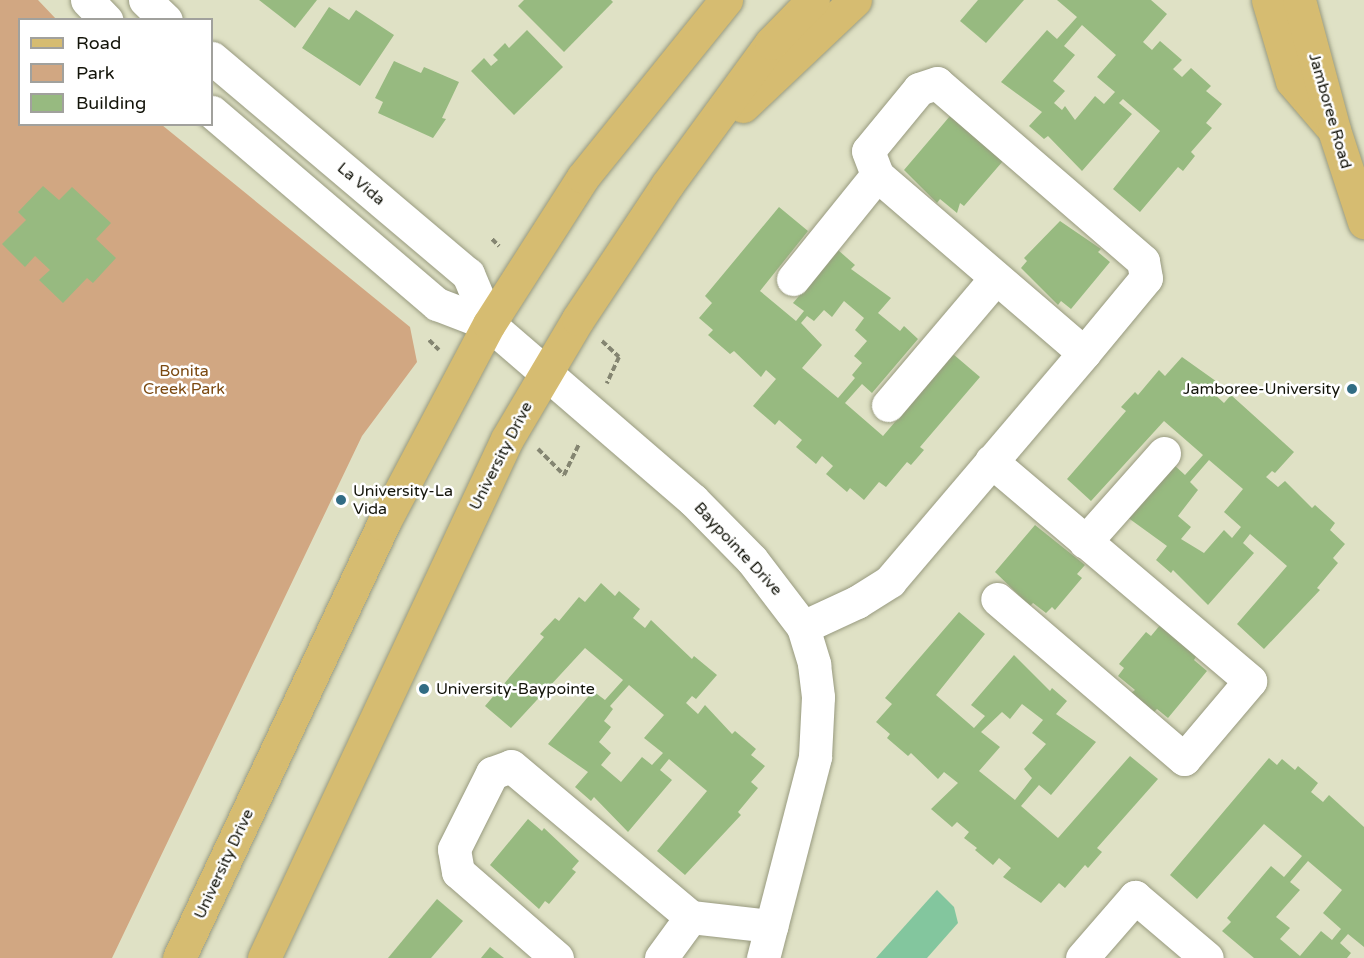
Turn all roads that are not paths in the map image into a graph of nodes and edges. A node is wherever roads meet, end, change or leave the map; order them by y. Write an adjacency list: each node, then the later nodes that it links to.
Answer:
1 (87, 0): 8 (street)
2 (145, 0): 9 (street)
3 (726, 0): 18 (main road, University Drive)
4 (813, 0): 13 (main road, University Drive)
5 (855, 0): 13 (main road)
6 (1268, 0): 12 (main road)
7 (1299, 0): 12 (main road, Jamboree Road)
8 (104, 18)
9 (164, 18)
10 (213, 59): 18 (street, La Vida)
11 (213, 113): 18 (street, La Vida)
12 (1334, 130): 15 (main road, Jamboree Road)
13 (690, 153): 20 (main road, University Drive)
14 (877, 175): 16 (street); 17 (street); 19 (street)
15 (1364, 222)
16 (793, 279)
17 (995, 279): 19 (street); 21 (street)
18 (489, 324): 20 (street, La Vida); 29 (main road, University Drive)
19 (1084, 353): 23 (street)
20 (545, 374): 26 (street, Baypointe Drive); 30 (main road, University Drive)
21 (888, 405)
22 (1164, 453): 24 (street)
23 (991, 461): 24 (street); 26 (street)
24 (1085, 542): 25 (street)
25 (997, 599)
26 (803, 627): 28 (street, Baypointe Drive)
27 (691, 917): 28 (street); 31 (street); 32 (street)
28 (771, 926): 33 (street, Baypointe Drive)
29 (179, 958)
30 (264, 958)
31 (557, 958)
32 (661, 958)
33 (763, 958)
34 (1082, 958): 35 (street)
35 (1206, 958)

